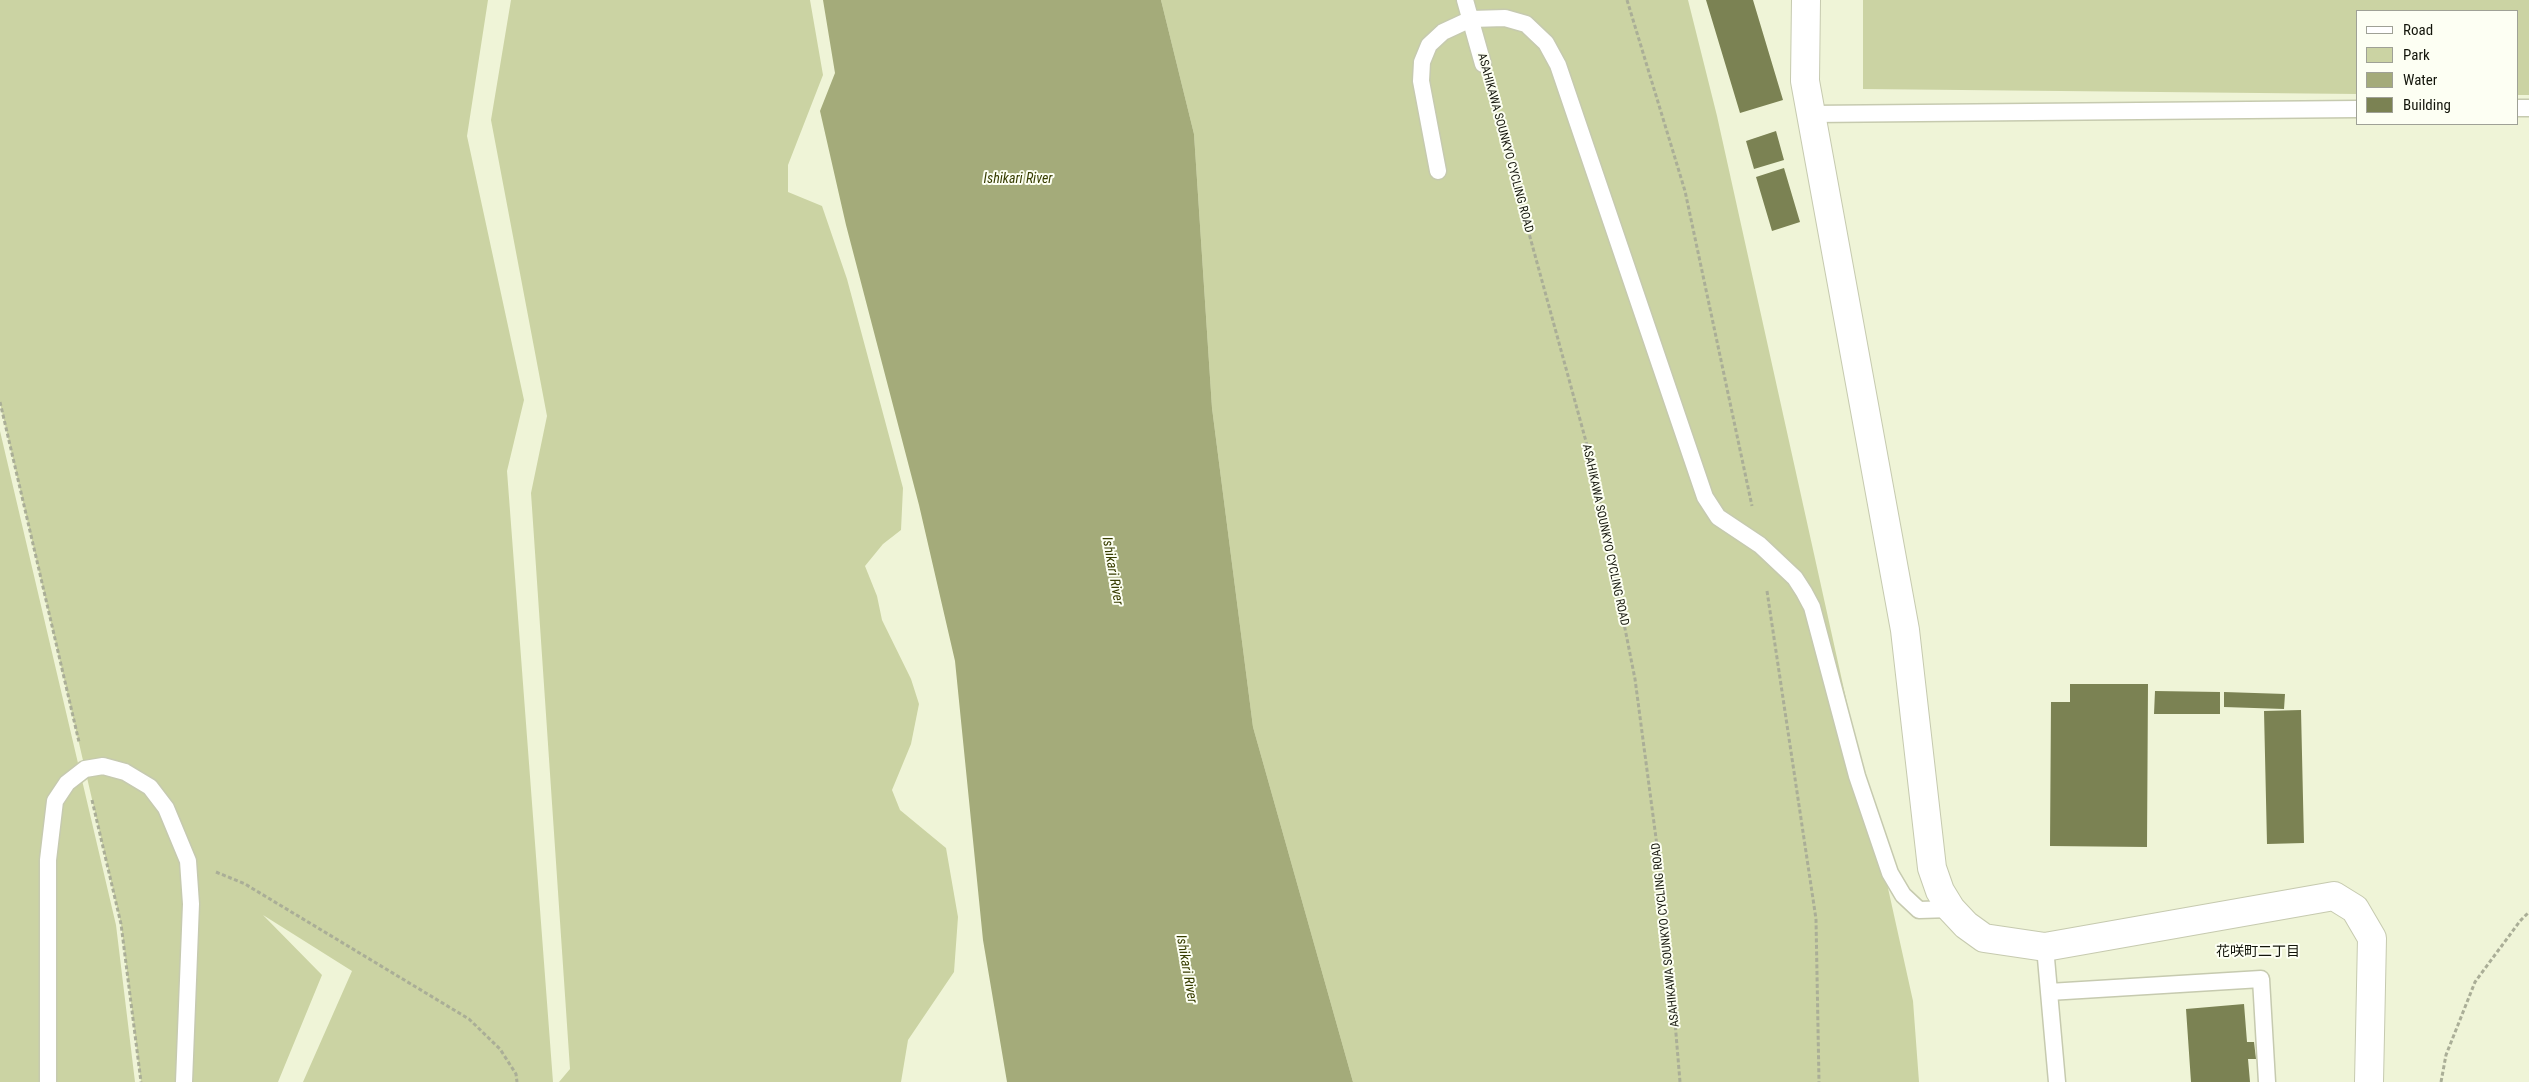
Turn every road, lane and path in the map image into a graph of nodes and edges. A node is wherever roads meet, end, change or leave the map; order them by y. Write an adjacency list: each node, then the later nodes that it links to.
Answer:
1 (1465, 0): 3 (lane, ASAHIKAWA SOUNKYO CYCLING ROAD)
2 (1806, 0): 6 (street)
3 (1471, 19): 4 (lane, ASAHIKAWA SOUNKYO CYCLING ROAD); 7 (lane); 9 (lane)
4 (1483, 64): 16 (path, ASAHIKAWA SOUNKYO CYCLING ROAD)
5 (2356, 110): 6 (lane)
6 (1812, 114): 9 (street)
7 (1438, 171)
8 (188, 861): 13 (lane); 14 (lane); 15 (path)
9 (1951, 909): 11 (street)
10 (2529, 912): 20 (path)
11 (2045, 947): 12 (lane); 19 (street)
12 (2049, 992): 17 (lane); 18 (lane)
13 (48, 1082)
14 (184, 1082)
15 (517, 1082)
16 (1680, 1082)
17 (2057, 1082)
18 (2267, 1082)
19 (2369, 1082)
20 (2441, 1082)

